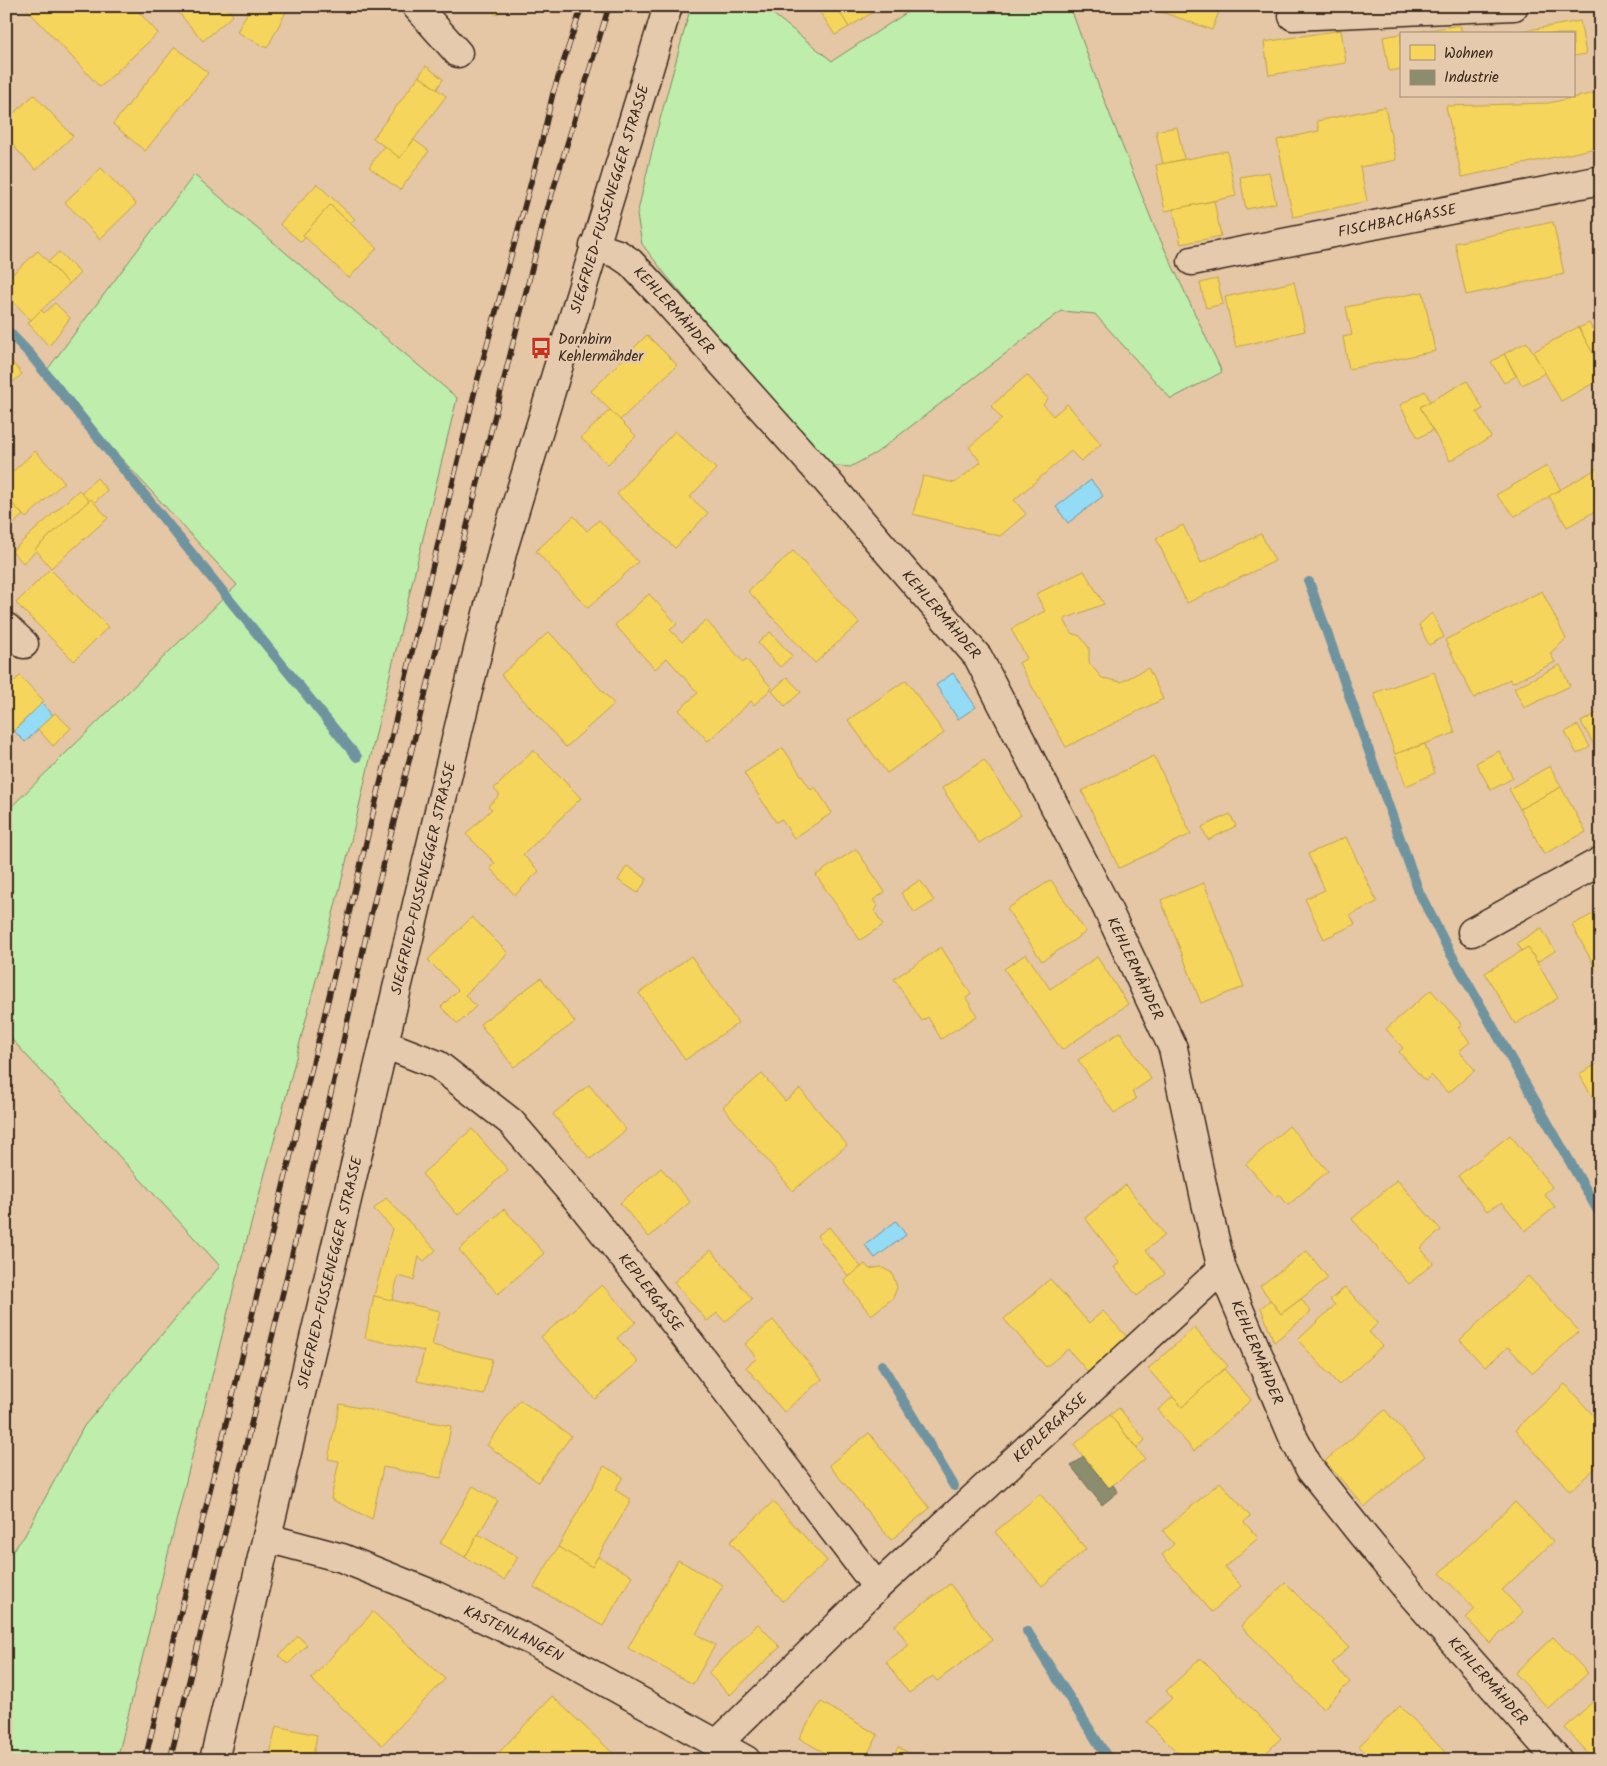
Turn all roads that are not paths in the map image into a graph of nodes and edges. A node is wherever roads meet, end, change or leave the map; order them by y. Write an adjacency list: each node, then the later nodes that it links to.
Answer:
1 (416, 6): 5 (street)
2 (668, 6): 7 (street, SIEGFRIED-FUSSENEGGER STRASSE)
3 (1514, 6): 4 (street)
4 (1293, 16)
5 (458, 53)
6 (1601, 180): 8 (street, FISCHBACHGASSE)
7 (594, 246): 11 (street, SIEGFRIED-FUSSENEGGER STRASSE); 12 (street, KEHLERMÄHDER)
8 (1192, 260)
9 (1601, 861): 10 (street)
10 (1472, 932)
11 (384, 1044): 13 (street, SIEGFRIED-FUSSENEGGER STRASSE); 14 (street, KEPLERGASSE)
12 (1222, 1269): 14 (street, KEPLERGASSE); 18 (street, KEHLERMÄHDER)
13 (266, 1538): 15 (street, KASTENLANGEN); 16 (street, SIEGFRIED-FUSSENEGGER STRASSE)
14 (877, 1587): 15 (street, KEPLERGASSE)
15 (718, 1743): 17 (street, KASTENLANGEN)
16 (214, 1760)
17 (746, 1760)
18 (1558, 1760)

